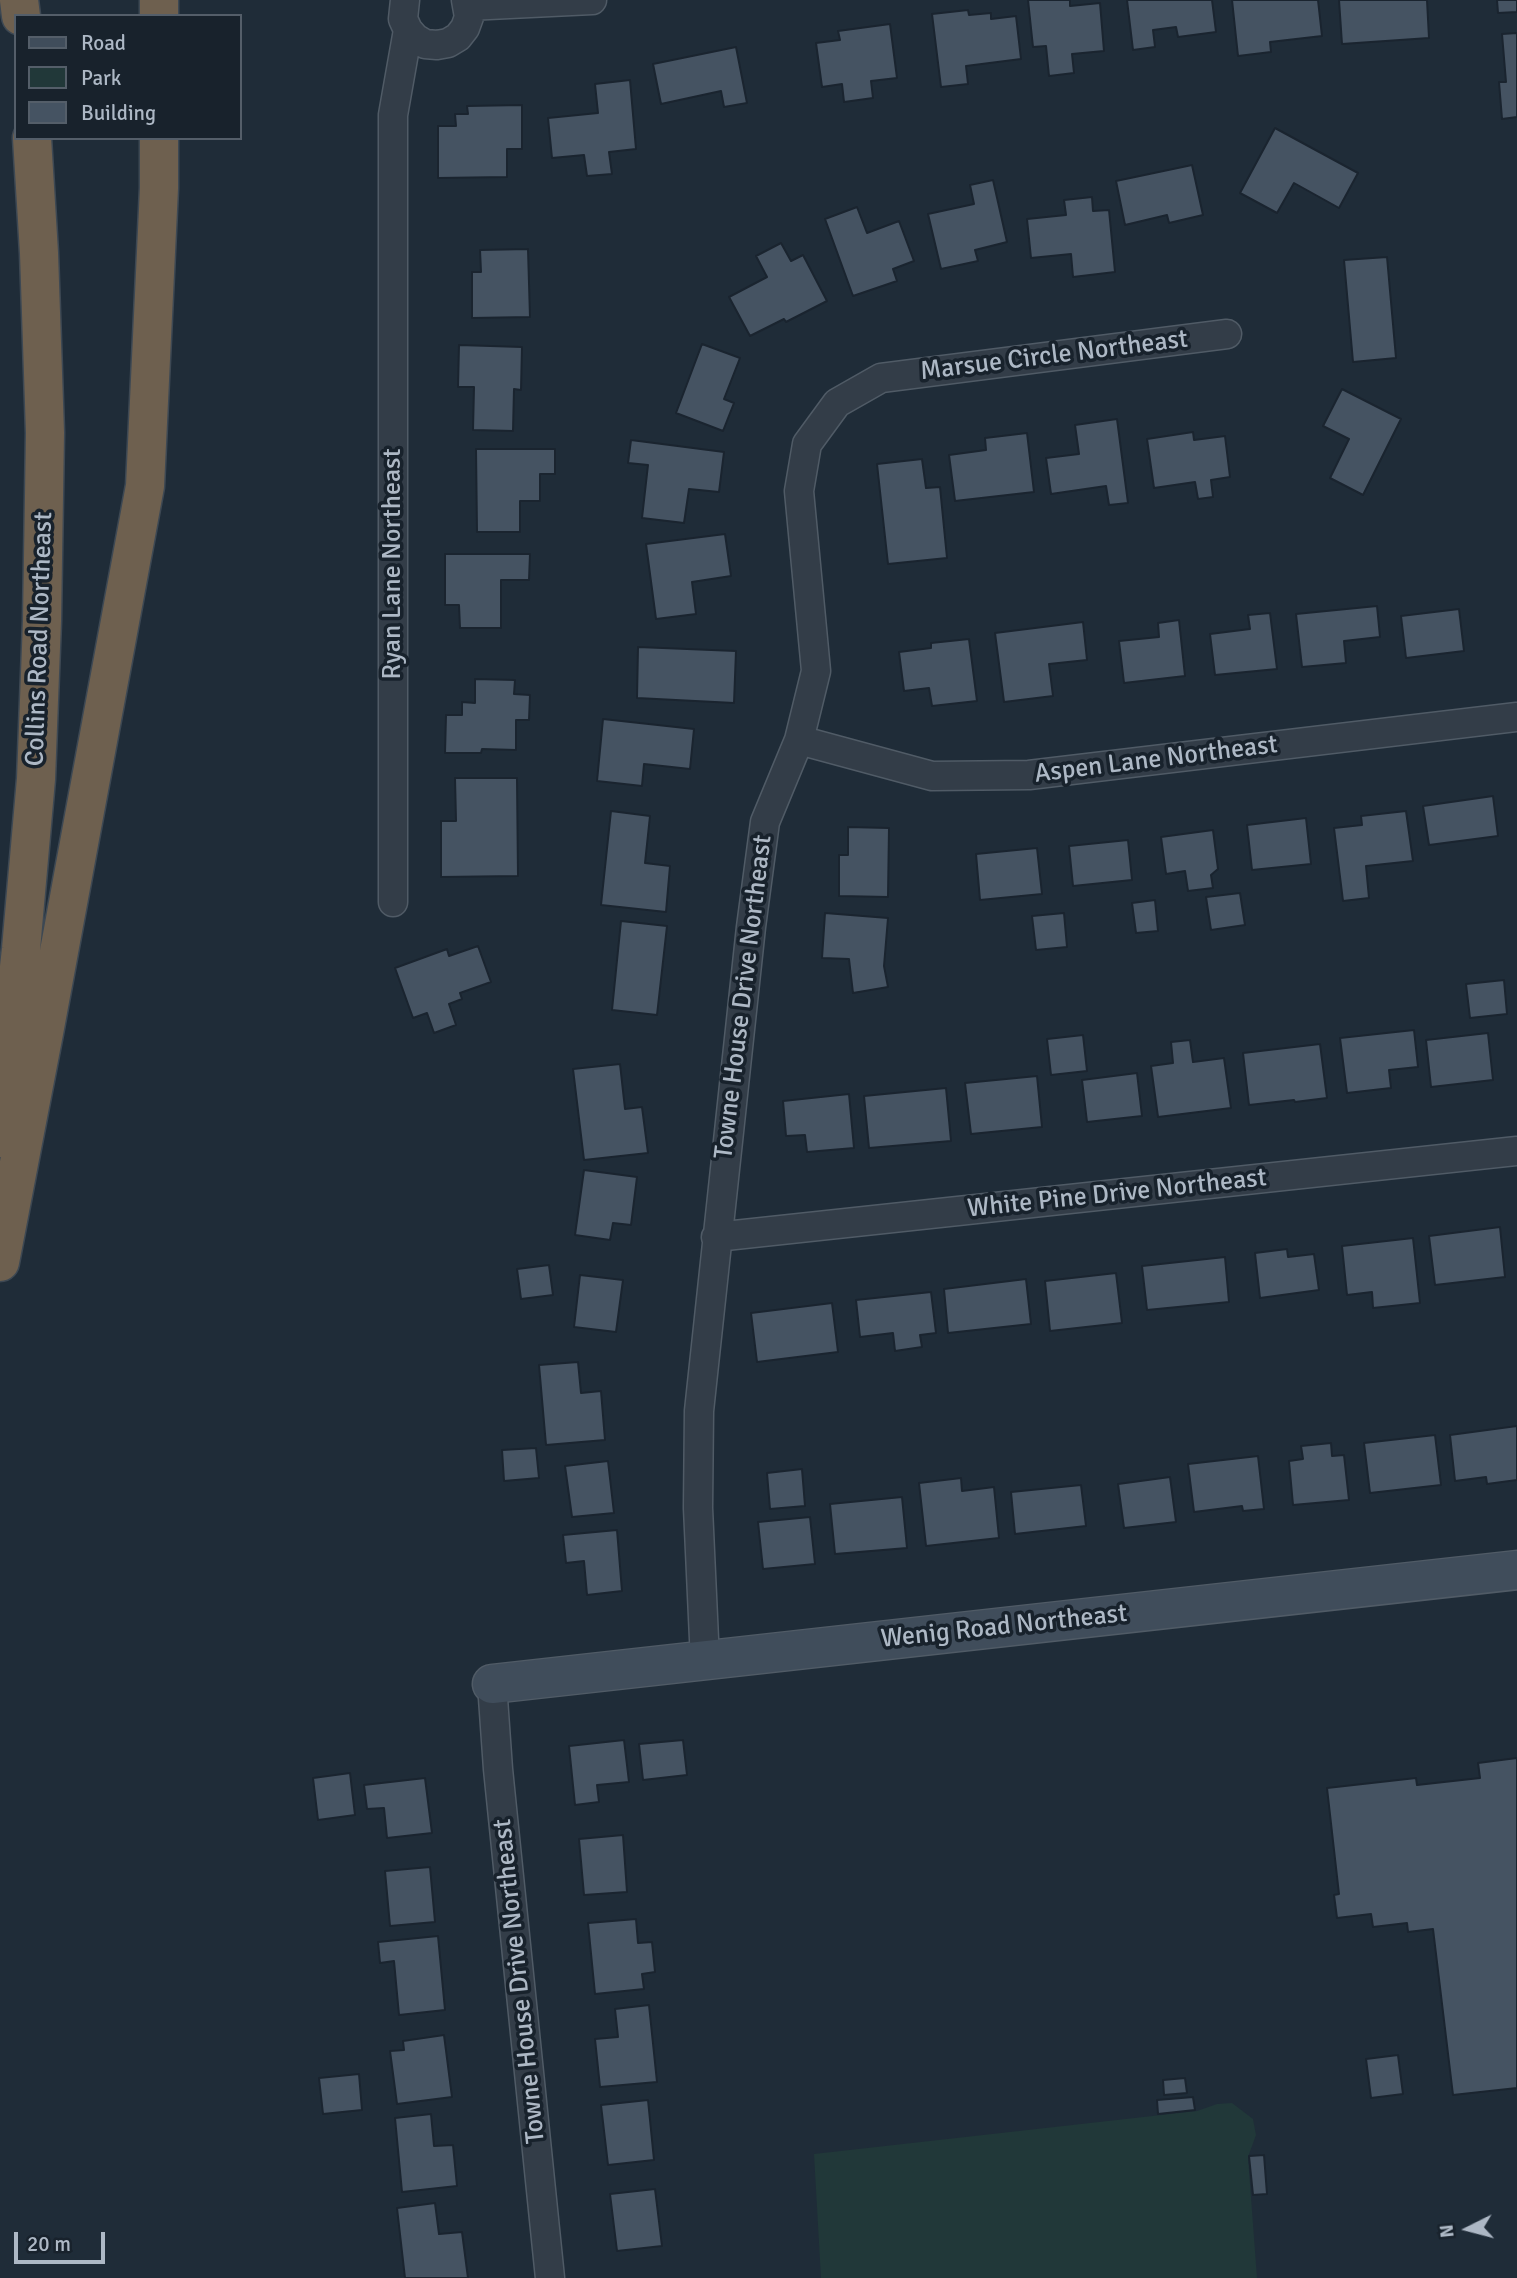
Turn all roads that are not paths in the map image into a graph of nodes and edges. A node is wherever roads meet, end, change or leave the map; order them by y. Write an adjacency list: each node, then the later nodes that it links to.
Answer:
1 (405, 0): 4 (street, Ryan Lane Northeast)
2 (589, 0): 3 (street)
3 (467, 3): 4 (street)
4 (408, 30): 11 (street, Ryan Lane Northeast)
5 (32, 140): 12 (highway, Collins Road Northeast)
6 (159, 140): 15 (highway)
7 (1227, 334): 8 (street, Marsue Circle Northeast)
8 (881, 378): 10 (street, Towne House Drive Northeast)
9 (1517, 718): 10 (street, Aspen Lane Northeast)
10 (799, 740): 14 (street, Towne House Drive Northeast)
11 (393, 902)
12 (0, 1138)
13 (1517, 1151): 14 (street, White Pine Drive Northeast)
14 (716, 1237): 17 (street, Towne House Drive Northeast)
15 (0, 1262)
16 (1517, 1570): 17 (street, Wenig Road Northeast)
17 (705, 1661): 18 (street, Wenig Road Northeast)
18 (492, 1685): 19 (street, Towne House Drive Northeast)
19 (550, 2278)

